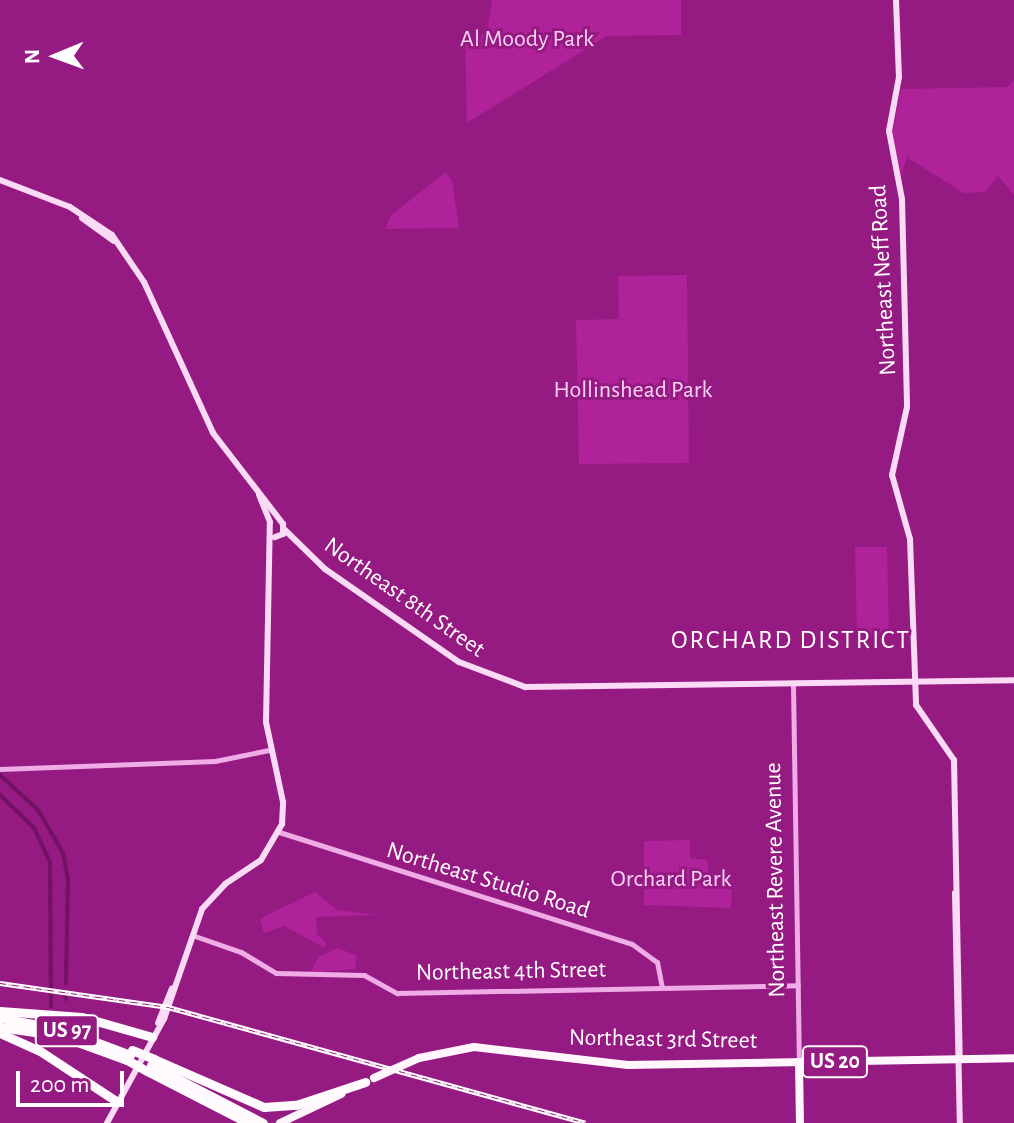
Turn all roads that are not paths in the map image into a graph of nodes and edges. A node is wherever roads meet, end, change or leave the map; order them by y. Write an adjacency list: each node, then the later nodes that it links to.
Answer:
1 (896, 0): 6 (main road, Northeast Neff Road)
2 (0, 180): 3 (main road, Northeast 8th Street)
3 (273, 521): 4 (main road); 4 (main road, Northeast 8th Street)
4 (277, 534): 7 (main road, Northeast 8th Street); 8 (main road)
5 (1014, 680): 6 (main road, Northeast 8th Street)
6 (914, 682): 7 (main road, Northeast 8th Street); 21 (main road, Northeast Neff Road)
7 (793, 685): 12 (street, Northeast Revere Avenue)
8 (269, 750): 9 (street); 10 (main road)
9 (0, 769)
10 (279, 832): 11 (main road); 13 (street, Northeast Studio Road)
11 (191, 935): 13 (street, Northeast 4th Street); 18 (main road)
12 (798, 985): 13 (street, Northeast 4th Street); 22 (street, Northeast Revere Avenue)
13 (662, 987)
14 (0, 1011): 18 (highway)
15 (0, 1018): 19 (highway, US 97)
16 (0, 1027): 19 (highway, US 97)
17 (0, 1033): 25 (highway)
18 (152, 1037): 25 (main road)
19 (130, 1055): 23 (highway, US 97, bridge)
20 (1014, 1058): 21 (main road, Northeast 3rd Street / US 20)
21 (960, 1059): 22 (main road, Northeast 3rd Street / US 20); 27 (main road, Northeast Neff Road)
22 (799, 1062): 24 (main road, Northeast 3rd Street / US 20, bridge); 30 (main road, Northeast Revere Avenue)
23 (150, 1065): 24 (highway); 26 (highway, US 97)
24 (370, 1080): 29 (main road, Northeast 3rd Street / US 20)
25 (116, 1101): 28 (main road)
26 (256, 1122)
27 (961, 1122)
28 (107, 1123)
29 (280, 1123)
30 (800, 1123)

